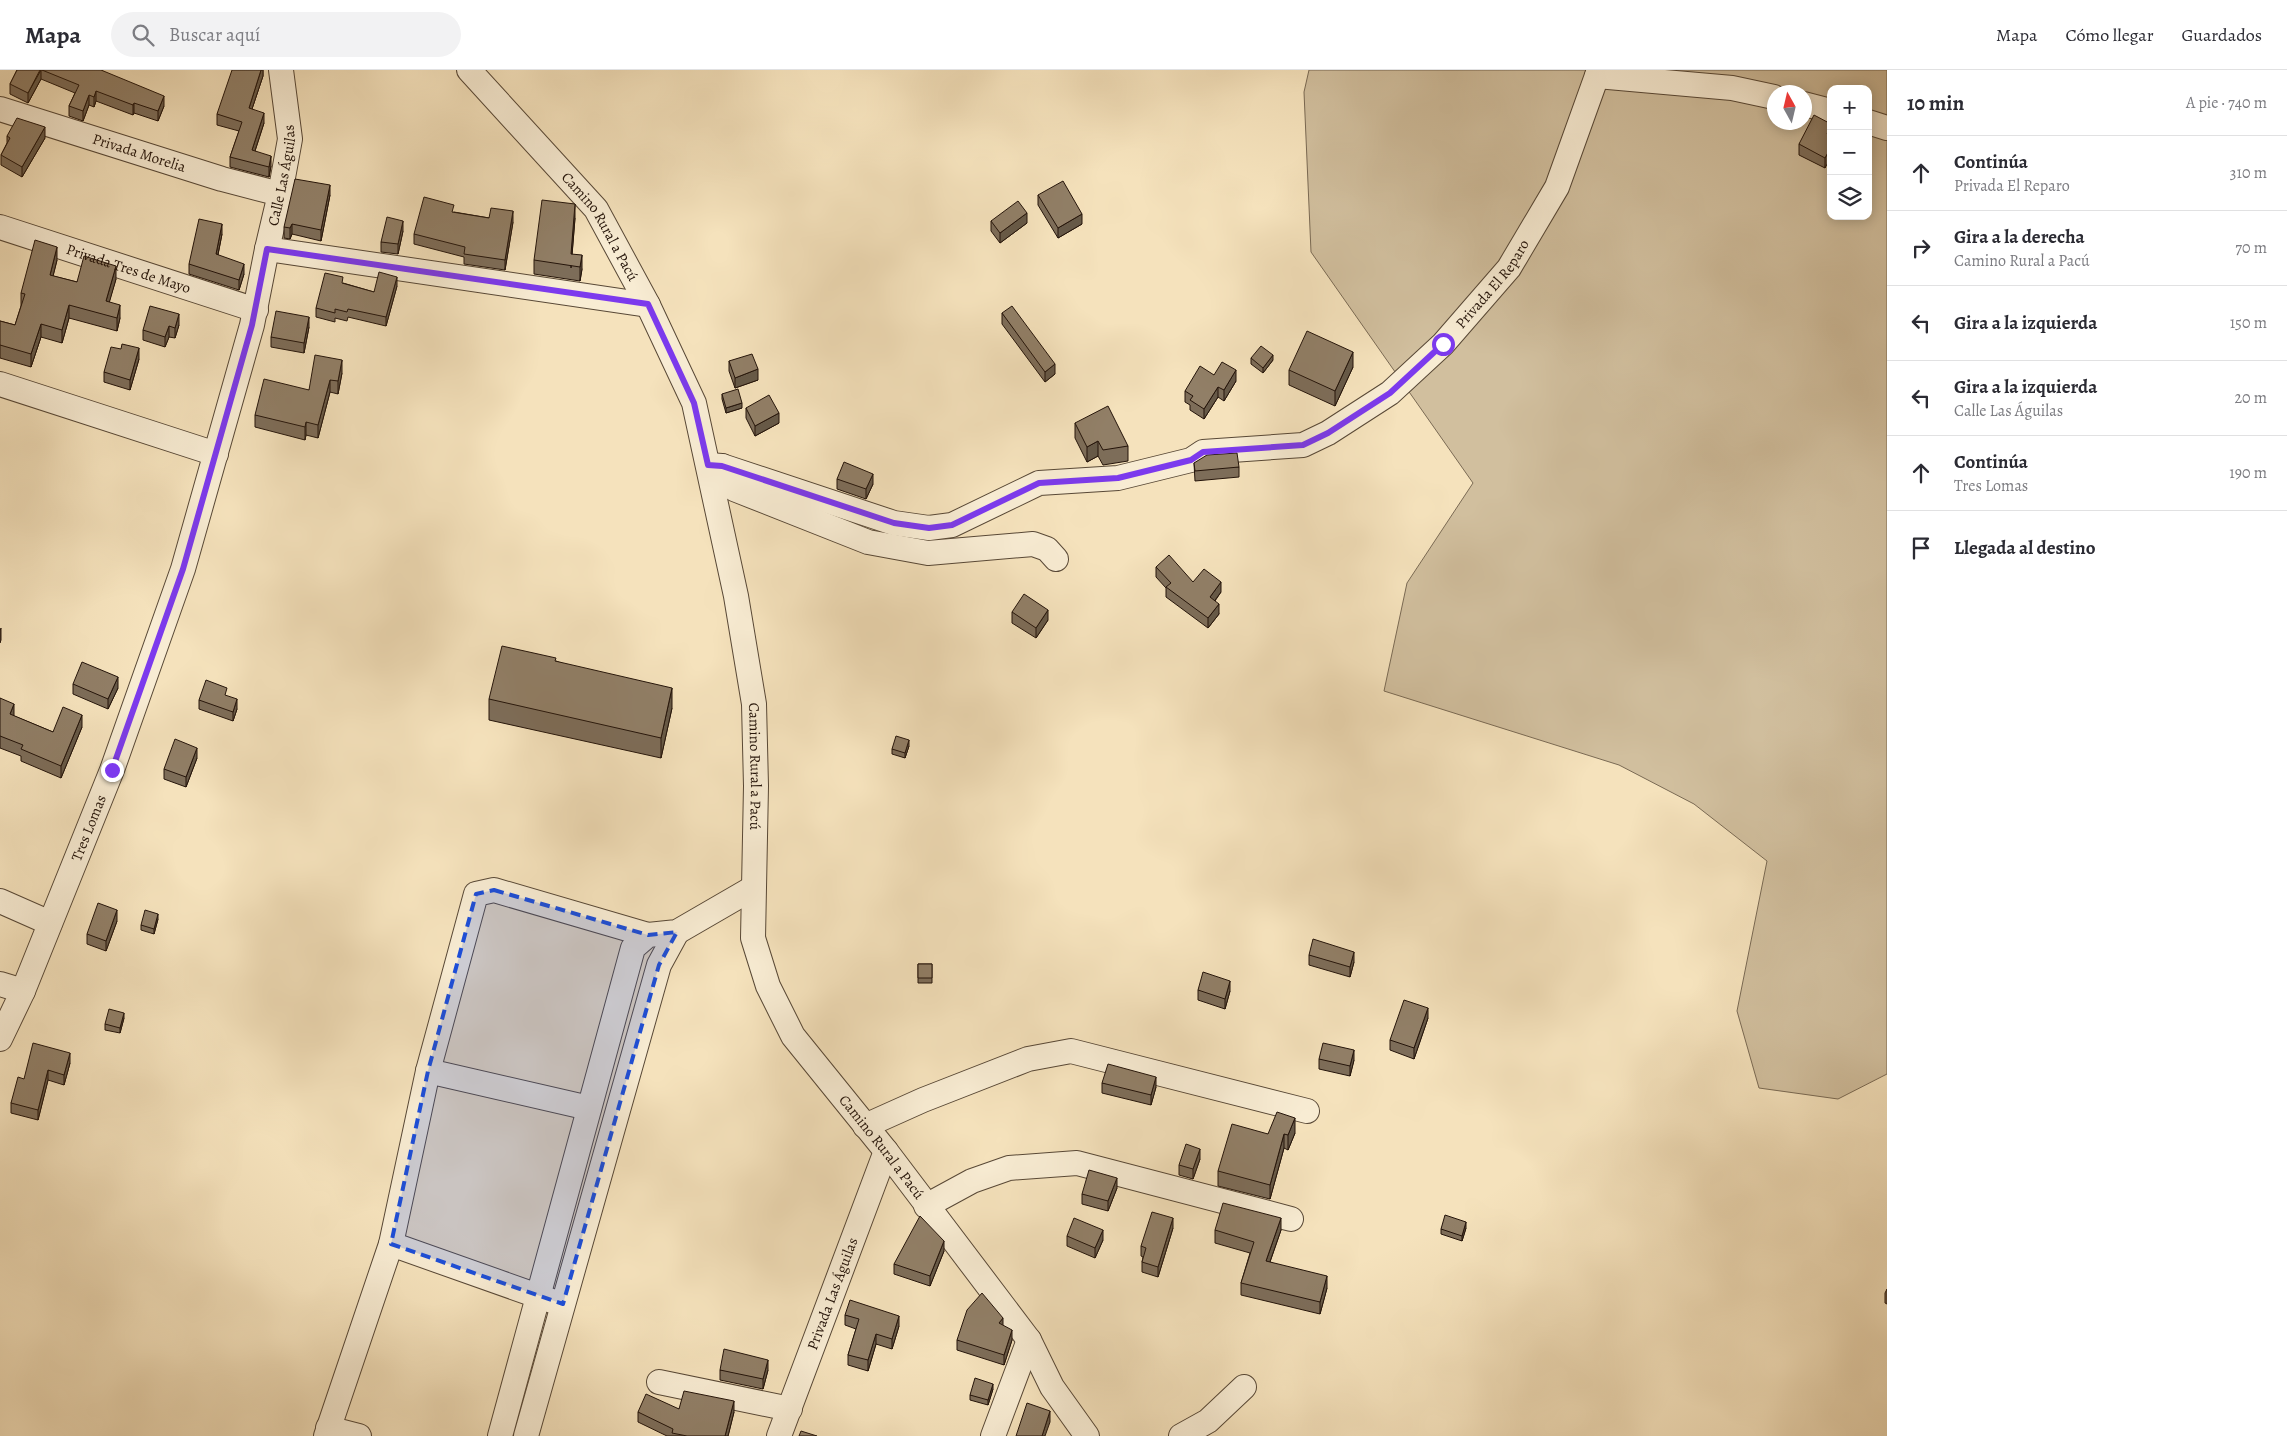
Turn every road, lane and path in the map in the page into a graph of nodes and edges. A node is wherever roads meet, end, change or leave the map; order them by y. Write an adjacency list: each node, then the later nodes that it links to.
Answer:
1 (281, 70): 10 (street, Calle Las Águilas)
2 (469, 70): 13 (street, Camino Rural a Pacú)
3 (1598, 73): 4 (street); 17 (street, Privada El Reparo)
4 (1767, 96)
5 (1812, 106): 7 (street)
6 (0, 109): 10 (street, Privada Morelia)
7 (1827, 110)
8 (1872, 123): 9 (street)
9 (1887, 128)
10 (280, 194): 12 (street, Calle Las Águilas)
11 (0, 227): 14 (street, Privada Tres de Mayo)
12 (267, 249): 13 (street); 14 (street, Calle Las Águilas)
13 (648, 304): 17 (street, Camino Rural a Pacú)
14 (254, 317): 16 (street, Tres Lomas)
15 (0, 384): 16 (street)
16 (216, 454): 21 (street, Tres Lomas)
17 (715, 465): 18 (street); 19 (street, Camino Rural a Pacú)
18 (1056, 559)
19 (753, 888): 22 (street); 30 (street, Camino Rural a Pacú)
20 (0, 901): 21 (street)
21 (50, 923): 25 (street, Tres Lomas)
22 (677, 932): 23 (street); 36 (street)
23 (648, 935): 27 (street); 28 (street)
24 (0, 984): 25 (street)
25 (23, 991): 26 (street, Tres Lomas)
26 (0, 1039)
27 (428, 1071): 28 (street); 34 (street)
28 (590, 1108): 35 (street)
29 (1307, 1111): 30 (street)
30 (865, 1126): 31 (street, Camino Rural a Pacú)
31 (886, 1151): 32 (street, Camino Rural a Pacú); 40 (street, Privada Las Águilas)
32 (926, 1206): 33 (street); 37 (street, Camino Rural a Pacú)
33 (1291, 1219)
34 (391, 1244): 35 (street); 41 (street)
35 (538, 1296): 36 (street); 43 (street)
36 (563, 1304): 44 (street)
37 (1029, 1340): 46 (street); 47 (street, Camino Rural a Pacú)
38 (659, 1382): 40 (street)
39 (1244, 1387): 48 (street)
40 (790, 1409): 45 (street, Privada Las Águilas)
41 (327, 1432): 42 (street)
42 (359, 1436)
43 (500, 1436)
44 (526, 1436)
45 (779, 1436)
46 (993, 1436)
47 (1087, 1436)
48 (1181, 1436)

